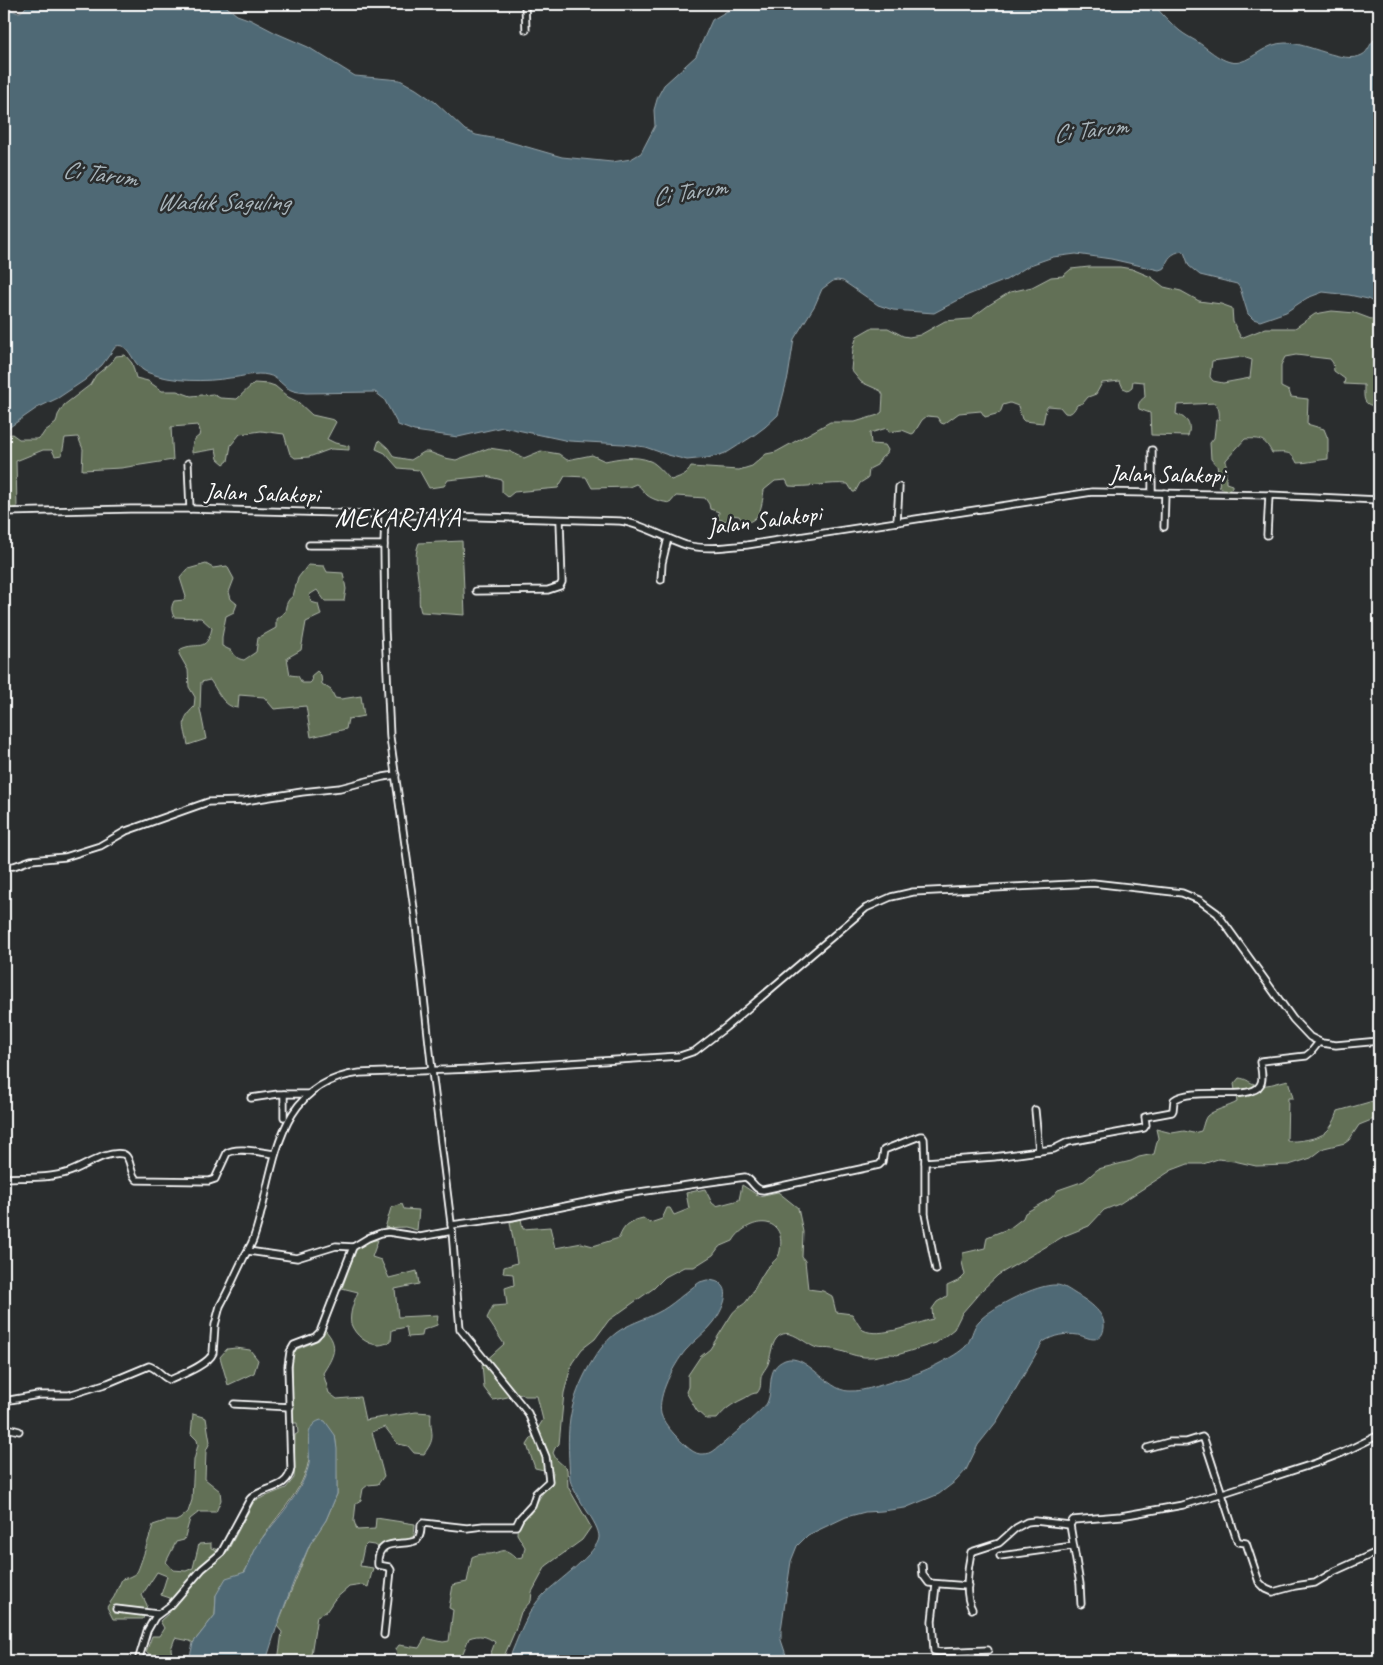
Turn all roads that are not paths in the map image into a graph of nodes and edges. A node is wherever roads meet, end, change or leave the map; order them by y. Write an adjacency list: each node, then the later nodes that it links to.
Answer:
1 (465, 4): 2 (street)
2 (471, 4)
3 (526, 4): 4 (street)
4 (526, 30)
5 (1152, 450): 8 (street)
6 (188, 463): 12 (street)
7 (899, 487): 16 (street)
8 (1152, 493): 9 (street, Jalan Salakopi); 16 (street, Jalan Salakopi)
9 (1165, 494): 10 (street, Jalan Salakopi); 17 (street)
10 (1269, 495): 11 (street, Jalan Salakopi); 18 (street)
11 (1379, 500)
12 (190, 509): 13 (street, Jalan Salakopi); 14 (street, Jalan Salakopi)
13 (4, 512)
14 (385, 515): 15 (street, Jalan Salakopi); 21 (street)
15 (560, 520): 19 (street, Jalan Salakopi); 23 (street)
16 (898, 522): 19 (street, Jalan Salakopi)
17 (1164, 527)
18 (1267, 535)
19 (668, 538): 22 (street)
20 (310, 545): 21 (street)
21 (384, 545): 24 (street)
22 (661, 580)
23 (476, 592)
24 (396, 775): 25 (street); 28 (street)
25 (4, 867)
26 (1379, 1040): 27 (street)
27 (1319, 1042): 28 (street); 34 (street)
28 (432, 1071): 30 (street); 38 (street)
29 (284, 1094): 30 (street); 31 (street); 33 (street)
30 (309, 1094): 35 (street)
31 (251, 1098)
32 (1035, 1110): 34 (street)
33 (284, 1117)
34 (1038, 1151): 36 (street)
35 (275, 1154): 37 (street); 40 (street)
36 (925, 1162): 38 (street); 41 (street)
37 (4, 1178)
38 (452, 1228): 39 (street); 61 (street)
39 (354, 1247): 40 (street); 44 (street)
40 (248, 1251): 42 (street)
41 (936, 1270)
42 (4, 1401)
43 (234, 1404): 44 (street)
44 (290, 1407): 60 (street)
45 (4, 1431): 46 (street)
46 (19, 1431)
47 (1379, 1435): 49 (street)
48 (1147, 1448): 49 (street)
49 (1223, 1494): 50 (street); 52 (street)
50 (1070, 1525): 51 (street); 56 (street)
51 (1073, 1546): 53 (street); 57 (street)
52 (1379, 1551)
53 (1000, 1556)
54 (922, 1565): 55 (street)
55 (936, 1585): 56 (street); 62 (street)
56 (968, 1586): 59 (street)
57 (1080, 1604)
58 (116, 1609): 60 (street)
59 (972, 1609)
60 (158, 1614): 63 (street)
61 (384, 1635)
62 (988, 1650)
63 (138, 1661)

